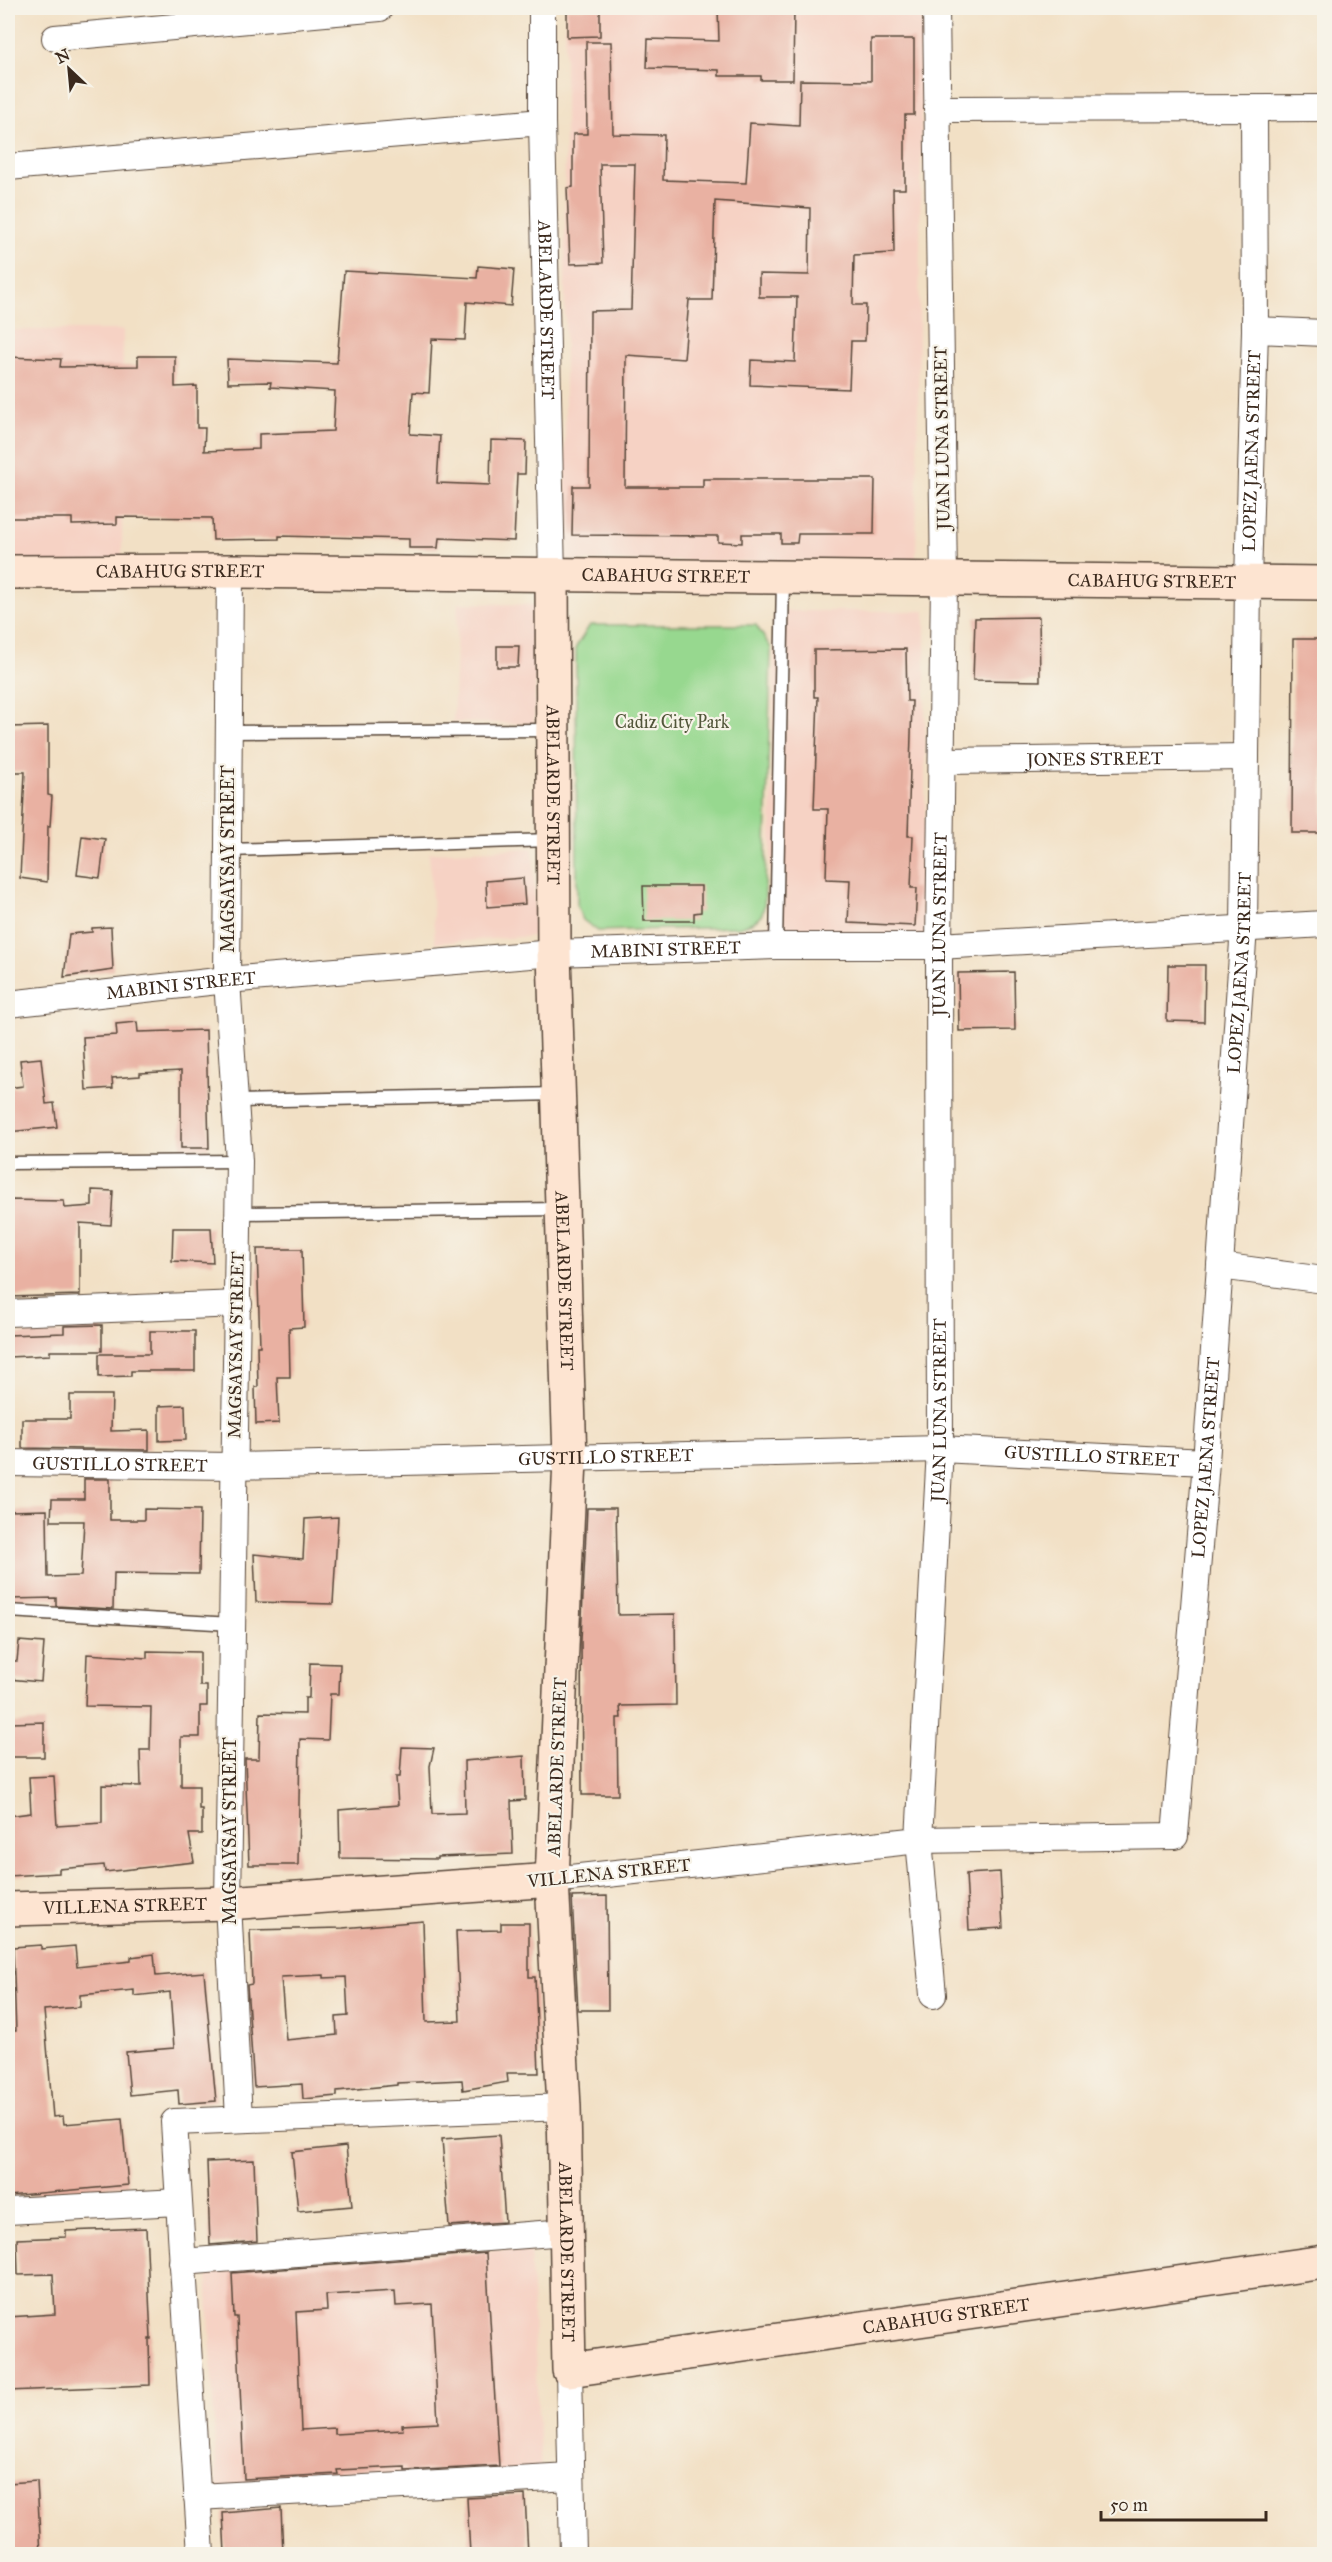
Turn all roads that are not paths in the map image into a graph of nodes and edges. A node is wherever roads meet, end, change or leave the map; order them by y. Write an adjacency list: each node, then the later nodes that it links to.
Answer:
1 (380, 8): 4 (street)
2 (542, 8): 8 (street, ABELARDE STREET)
3 (936, 8): 6 (street, JUAN LUNA STREET)
4 (55, 38)
5 (1324, 108): 7 (street)
6 (937, 109): 7 (street); 16 (street, JUAN LUNA STREET)
7 (1254, 109): 10 (street, LOPEZ JAENA STREET)
8 (542, 122): 9 (street); 14 (street, ABELARDE STREET)
9 (8, 167)
10 (1255, 330): 11 (street); 17 (street, LOPEZ JAENA STREET)
11 (1324, 333)
12 (230, 571): 13 (street, CABAHUG STREET); 14 (street, CABAHUG STREET); 20 (street, MAGSAYSAY STREET)
13 (8, 572)
14 (552, 576): 15 (street, CABAHUG STREET); 19 (street, ABELARDE STREET)
15 (783, 579): 16 (street, CABAHUG STREET); 27 (lane)
16 (944, 581): 17 (street, CABAHUG STREET); 22 (street, JUAN LUNA STREET)
17 (1248, 581): 18 (street, CABAHUG STREET); 21 (street, LOPEZ JAENA STREET)
18 (1324, 584)
19 (553, 730): 20 (lane); 23 (street, ABELARDE STREET)
20 (228, 732): 24 (street, MAGSAYSAY STREET)
21 (1246, 757): 22 (street, JONES STREET); 26 (street, LOPEZ JAENA STREET)
22 (943, 761): 28 (street, JUAN LUNA STREET)
23 (553, 840): 24 (lane); 29 (street, ABELARDE STREET)
24 (227, 850): 30 (street, MAGSAYSAY STREET)
25 (1324, 924): 26 (street, MABINI STREET)
26 (1244, 928): 28 (street, MABINI STREET); 38 (street, LOPEZ JAENA STREET)
27 (776, 946): 28 (street, MABINI STREET); 29 (street, MABINI STREET)
28 (939, 946): 42 (street, JUAN LUNA STREET)
29 (554, 953): 30 (street, MABINI STREET); 32 (street, ABELARDE STREET)
30 (227, 980): 31 (street, MABINI STREET); 33 (street, MAGSAYSAY STREET)
31 (8, 1004)
32 (558, 1094): 33 (lane); 36 (street, ABELARDE STREET)
33 (235, 1101): 34 (street, MAGSAYSAY STREET)
34 (239, 1161): 35 (lane); 37 (street, MAGSAYSAY STREET)
35 (8, 1163)
36 (562, 1209): 37 (lane); 43 (street, ABELARDE STREET)
37 (238, 1213): 40 (street, MAGSAYSAY STREET)
38 (1220, 1266): 39 (street); 44 (street, LOPEZ JAENA STREET)
39 (1324, 1280)
40 (238, 1304): 41 (street); 46 (street, MAGSAYSAY STREET)
41 (8, 1313)
42 (940, 1449): 43 (street, GUSTILLO STREET); 44 (street, GUSTILLO STREET); 50 (street, JUAN LUNA STREET)
43 (570, 1459): 46 (street, GUSTILLO STREET); 51 (street, ABELARDE STREET)
44 (1206, 1462): 49 (street, LOPEZ JAENA STREET)
45 (8, 1463): 46 (street, GUSTILLO STREET)
46 (233, 1466): 48 (street, MAGSAYSAY STREET)
47 (8, 1611): 48 (lane)
48 (232, 1624): 52 (street, MAGSAYSAY STREET)
49 (1174, 1836): 50 (street, VILLENA STREET)
50 (920, 1840): 51 (street, VILLENA STREET); 54 (street, JUAN LUNA STREET)
51 (552, 1880): 52 (street, VILLENA STREET); 55 (street, ABELARDE STREET)
52 (228, 1903): 53 (street, VILLENA STREET); 56 (street, MAGSAYSAY STREET)
53 (8, 1909)
54 (933, 1995)
55 (564, 2107): 56 (street); 59 (street, ABELARDE STREET)
56 (239, 2119): 57 (street)
57 (178, 2202): 58 (street); 60 (street)
58 (8, 2211)
59 (566, 2232): 60 (street); 62 (street, ABELARDE STREET)
60 (182, 2262): 64 (street)
61 (1320, 2263): 62 (street, CABAHUG STREET)
62 (569, 2370): 63 (street, ABELARDE STREET)
63 (572, 2477): 64 (street); 66 (street, ABELARDE STREET)
64 (197, 2497): 65 (street)
65 (201, 2554)
66 (573, 2554)

